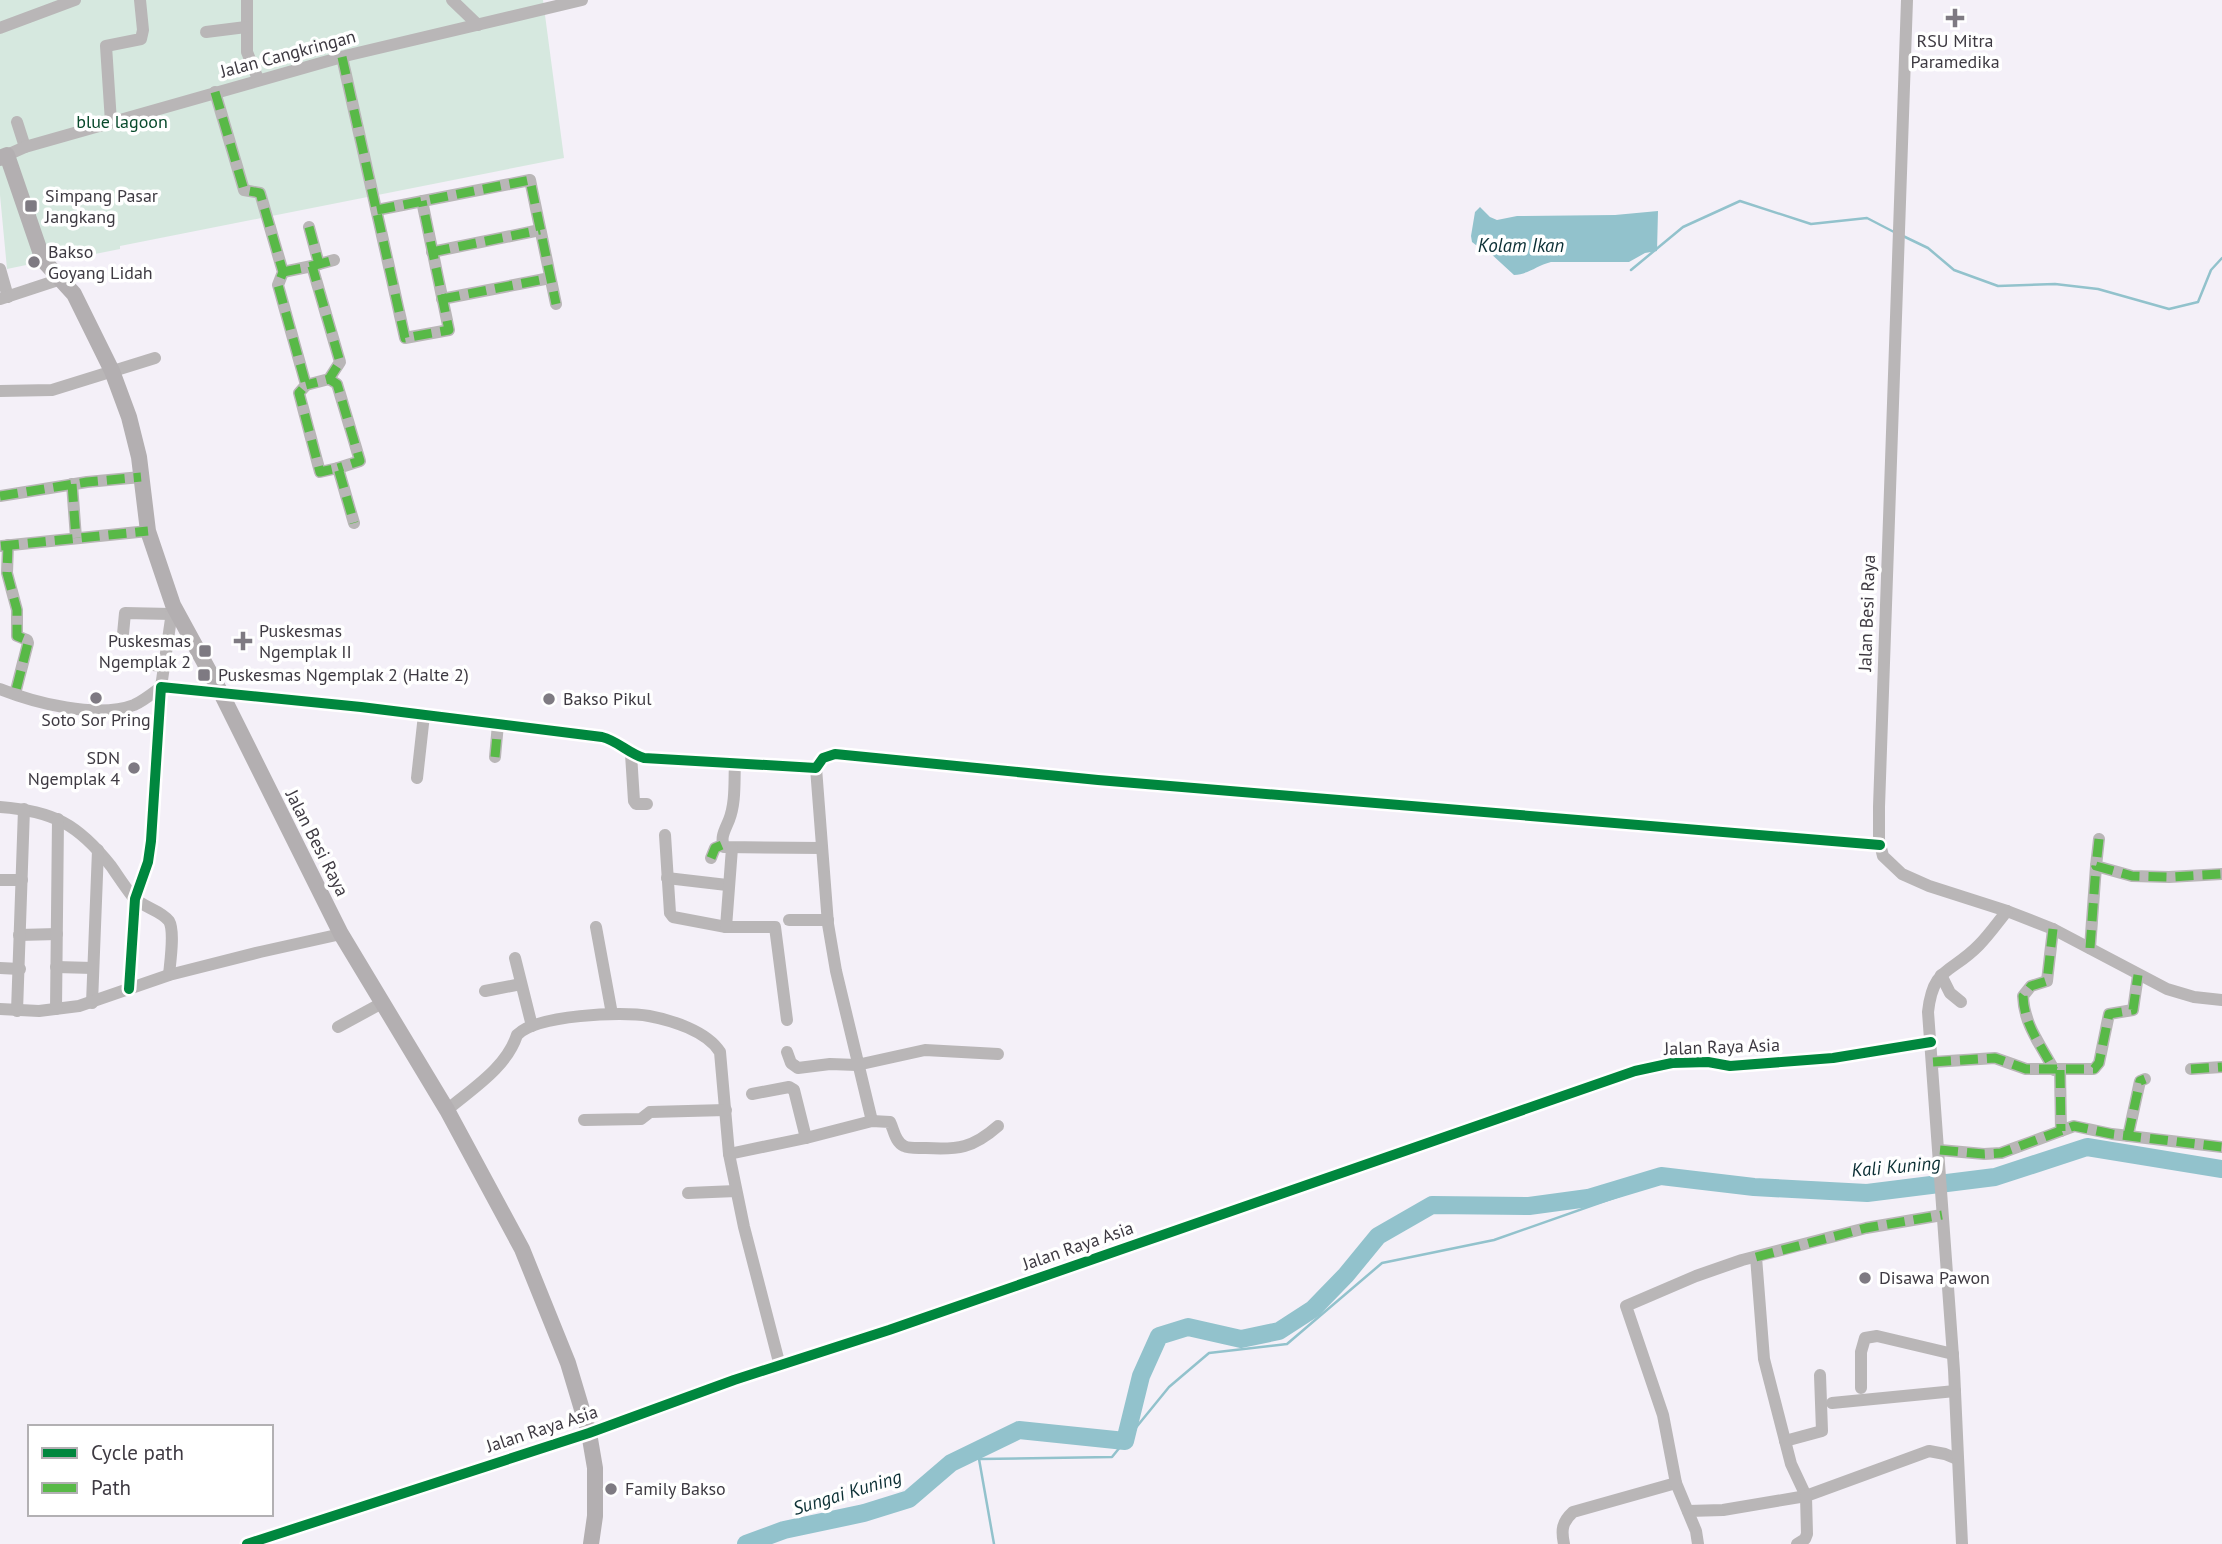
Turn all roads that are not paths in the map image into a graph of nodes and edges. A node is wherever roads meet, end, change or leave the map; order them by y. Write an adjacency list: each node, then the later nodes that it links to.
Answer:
1 (75, 0): 9 (street)
2 (140, 0): 15 (street)
3 (247, 0): 8 (street)
4 (452, 0): 7 (street)
5 (582, 0): 7 (street, Jalan Cangkringan)
6 (1907, 0): 66 (street, Jalan Besi Raya)
7 (478, 25): 11 (street, Jalan Cangkringan)
8 (246, 27): 10 (street); 12 (street)
9 (0, 28)
10 (206, 32)
11 (342, 57): 12 (street, Jalan Cangkringan); 19 (street)
12 (258, 79): 13 (street, Jalan Cangkringan)
13 (215, 92): 15 (street, Jalan Cangkringan); 26 (street)
14 (17, 122): 16 (street)
15 (111, 122): 16 (street, Jalan Cangkringan)
16 (25, 147): 17 (street, Jalan Cangkringan)
17 (3, 156): 28 (main road, Jalan Besi Raya)
18 (422, 201): 19 (street); 21 (street); 22 (street)
19 (377, 210): 30 (street)
20 (309, 227): 24 (street)
21 (540, 230): 22 (street); 27 (street)
22 (432, 252): 30 (street)
23 (334, 260): 24 (street)
24 (315, 265): 26 (street); 34 (street)
25 (0, 269): 29 (street)
26 (283, 272): 35 (street)
27 (550, 278): 30 (street); 31 (street)
28 (61, 279): 29 (street); 33 (main road, Jalan Besi Raya)
29 (4, 298)
30 (442, 299)
31 (556, 304)
32 (155, 358): 33 (street)
33 (112, 371): 36 (street); 38 (main road, Jalan Besi Raya)
34 (329, 379): 35 (street); 37 (street)
35 (306, 385): 37 (street)
36 (0, 391)
37 (338, 468): 41 (street)
38 (141, 477): 39 (street); 42 (main road, Jalan Besi Raya)
39 (72, 484): 40 (street); 43 (street)
40 (0, 496)
41 (354, 523)
42 (148, 531): 43 (street); 45 (main road, Jalan Besi Raya)
43 (76, 538): 44 (street)
44 (4, 546): 52 (street)
45 (172, 609): 46 (street); 48 (street); 51 (main road, Jalan Besi Raya)
46 (123, 635)
47 (130, 663): 48 (street)
48 (164, 666): 49 (street)
49 (161, 687): 51 (street); 52 (street); 77 (street)
50 (0, 689): 52 (street)
51 (221, 693): 53 (street); 85 (main road, Jalan Besi Raya)
52 (15, 694)
53 (424, 715): 54 (street); 59 (street)
54 (498, 724): 55 (street); 56 (street)
55 (631, 754): 57 (street); 60 (street)
56 (495, 757)
57 (735, 762): 58 (street); 67 (street)
58 (816, 768): 66 (street); 68 (street)
59 (417, 778)
60 (647, 804)
61 (0, 807): 62 (street)
62 (24, 809): 63 (street); 75 (street)
63 (58, 819): 69 (street); 84 (street)
64 (665, 835): 73 (street)
65 (2099, 839): 71 (street)
66 (1880, 845): 78 (street)
67 (727, 847): 68 (street); 70 (street); 76 (street)
68 (822, 848): 80 (street)
69 (98, 850): 77 (street); 91 (street)
70 (711, 858)
71 (2096, 866): 72 (street); 87 (street)
72 (2222, 874)
73 (667, 877): 76 (street); 82 (street)
74 (0, 880): 75 (street)
75 (22, 880): 86 (street)
76 (727, 885): 82 (street)
77 (135, 899): 93 (street); 97 (street)
78 (2007, 911): 83 (street); 94 (street)
79 (789, 920): 80 (street)
80 (828, 920): 114 (street)
81 (596, 927): 106 (street)
82 (726, 927): 107 (street)
83 (2053, 929): 87 (street); 117 (street)
84 (57, 934): 86 (street); 89 (street)
85 (341, 934): 93 (street); 102 (main road, Jalan Besi Raya)
86 (19, 935): 92 (street)
87 (2091, 948): 95 (street)
88 (515, 958): 96 (street)
89 (56, 967): 91 (street); 104 (street)
90 (0, 968): 92 (street)
91 (93, 968): 101 (street)
92 (20, 969): 105 (street)
93 (169, 975): 97 (street)
94 (1941, 975): 100 (street); 110 (street)
95 (2138, 975): 99 (street); 117 (street)
96 (522, 984): 98 (street); 108 (street)
97 (129, 989): 101 (street)
98 (485, 991)
99 (2222, 1000)
100 (1961, 1002)
101 (92, 1003): 104 (street)
102 (382, 1003): 109 (street); 120 (main road, Jalan Besi Raya)
103 (0, 1009): 105 (street)
104 (55, 1009): 105 (street)
105 (17, 1011)
106 (612, 1014): 108 (street); 121 (street)
107 (787, 1020)
108 (532, 1026): 120 (street)
109 (338, 1027)
110 (1931, 1042): 113 (street); 136 (street, Jalan Raya Asia)
111 (787, 1052): 114 (street)
112 (998, 1054): 114 (street)
113 (1933, 1062): 117 (street); 129 (street)
114 (858, 1065): 123 (street)
115 (2222, 1067): 116 (street)
116 (2191, 1069)
117 (2057, 1070): 125 (street)
118 (2145, 1079): 126 (street)
119 (752, 1094): 127 (street)
120 (447, 1110): 141 (main road, Jalan Besi Raya)
121 (726, 1110): 122 (street); 130 (street)
122 (584, 1120)
123 (872, 1121): 124 (street); 127 (street)
124 (998, 1126)
125 (2061, 1131): 126 (street); 129 (street)
126 (2129, 1136): 128 (street)
127 (806, 1138): 130 (street)
128 (2222, 1147)
129 (1940, 1150): 133 (street)
130 (729, 1154): 131 (street)
131 (736, 1191): 132 (street); 136 (street)
132 (688, 1193)
133 (1942, 1215): 134 (street); 135 (street)
134 (1756, 1257): 142 (street); 144 (street)
135 (1953, 1354): 138 (street); 139 (street)
136 (780, 1366): 141 (street, Jalan Raya Asia)
137 (1820, 1375): 142 (street)
138 (1861, 1388)
139 (1955, 1391): 140 (street); 143 (street)
140 (1832, 1403)
141 (589, 1433): 147 (street, Jalan Raya Asia); 148 (main road, Jalan Besi Raya)
142 (1785, 1441): 145 (street)
143 (1957, 1459): 145 (street); 152 (street)
144 (1676, 1483): 146 (street); 149 (street)
145 (1806, 1496): 146 (street); 151 (street)
146 (1688, 1511): 150 (street)
147 (247, 1544)
148 (591, 1544)
149 (1564, 1544)
150 (1698, 1544)
151 (1797, 1544)
152 (1962, 1544)

